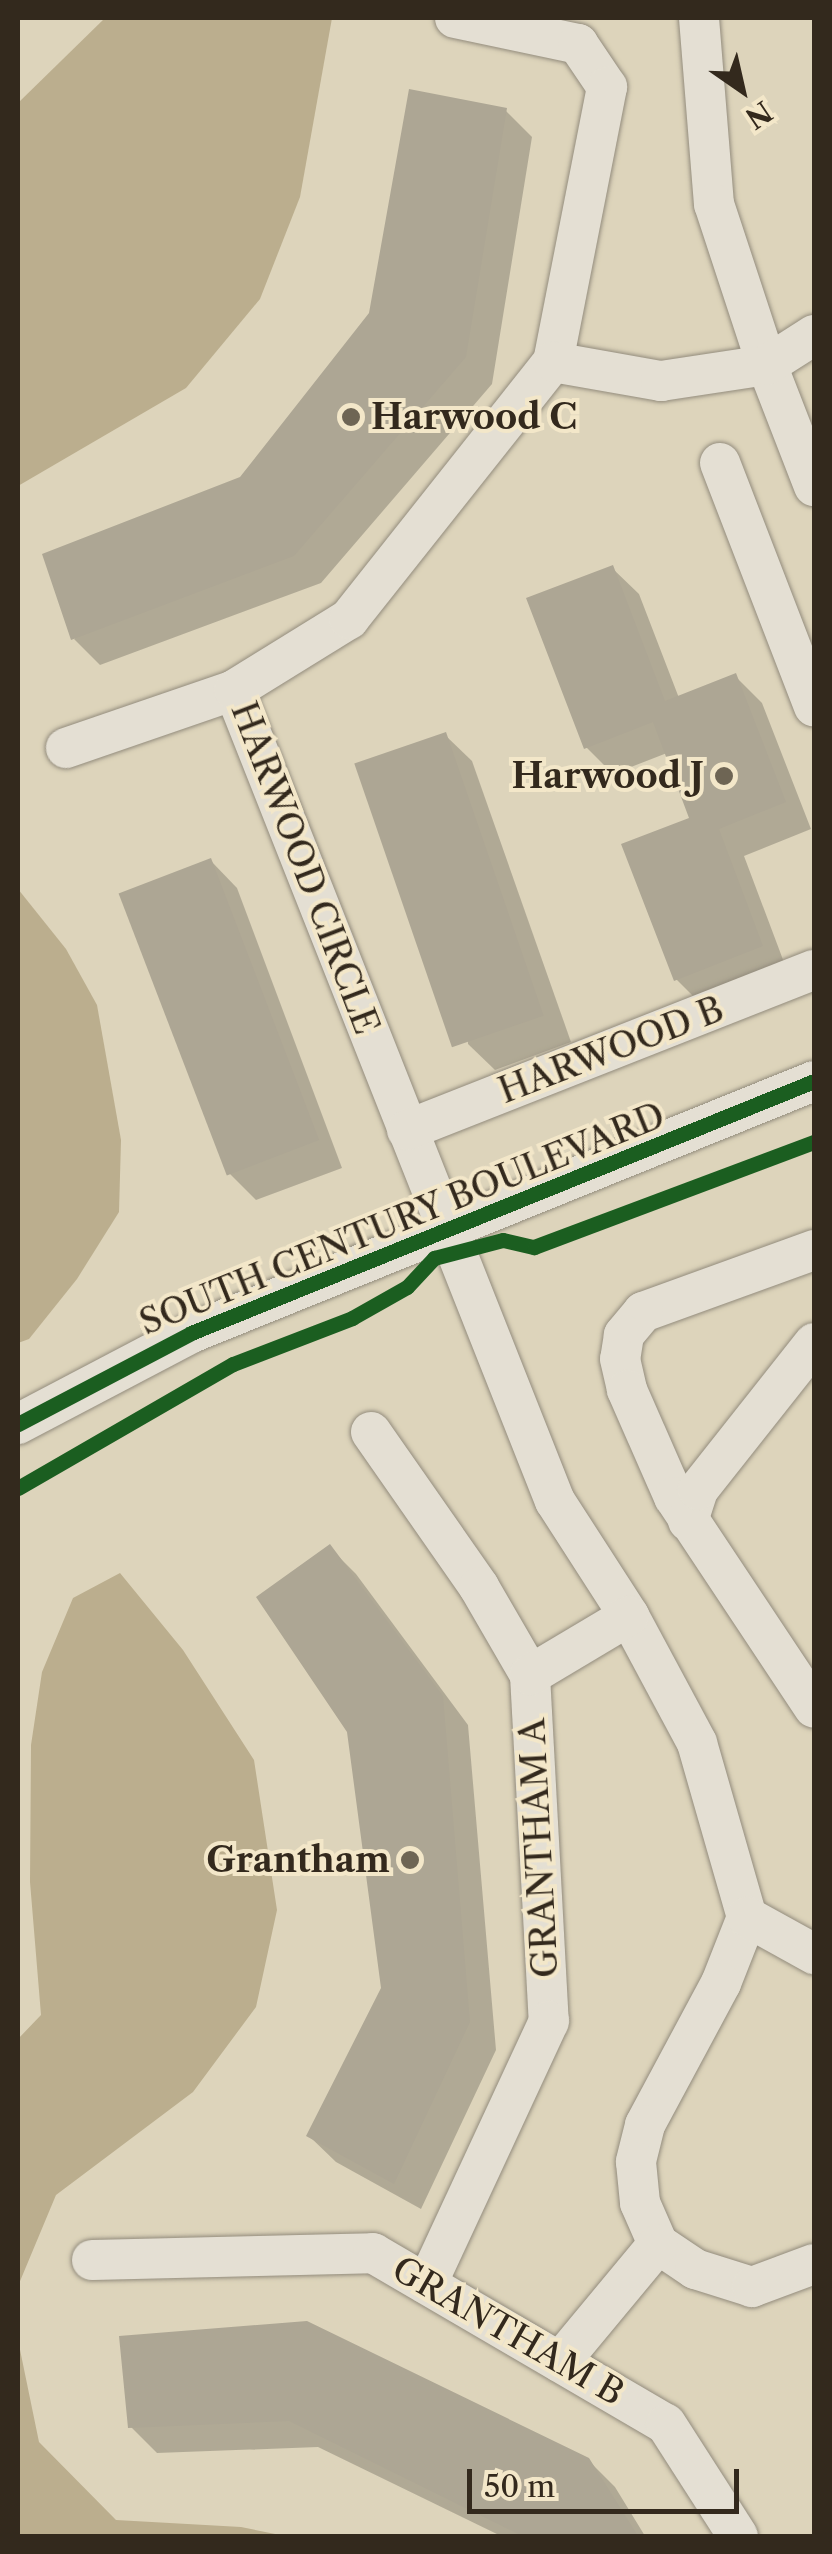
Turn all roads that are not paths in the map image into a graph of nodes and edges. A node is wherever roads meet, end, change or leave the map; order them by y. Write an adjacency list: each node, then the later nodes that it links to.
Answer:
1 (455, 18): 4 (street)
2 (700, 18): 5 (street)
3 (814, 335): 5 (street)
4 (553, 362): 5 (street); 8 (street, HARWOOD CIRCLE)
5 (767, 366): 7 (street)
6 (720, 463): 9 (street)
7 (814, 486)
8 (234, 690): 10 (street); 13 (street, HARWOOD CIRCLE)
9 (814, 708)
10 (66, 748)
11 (814, 970): 13 (street, HARWOOD B)
12 (814, 1081): 14 (street, SOUTH CENTURY BOULEVARD)
13 (407, 1130): 14 (street, HARWOOD CIRCLE)
14 (447, 1232): 17 (street, SOUTH CENTURY BOULEVARD); 20 (street, HARWOOD CIRCLE)
15 (814, 1250): 19 (street)
16 (814, 1343): 19 (street)
17 (18, 1424)
18 (371, 1432): 21 (street, GRANTHAM A)
19 (681, 1509): 22 (street)
20 (629, 1616): 21 (street); 23 (street, HARWOOD CIRCLE)
21 (530, 1675): 28 (street, GRANTHAM A)
22 (814, 1708)
23 (747, 1917): 24 (street); 25 (street)
24 (814, 1954)
25 (658, 2244): 27 (street); 29 (street)
26 (92, 2260): 28 (street, GRANTHAM B)
27 (814, 2264)
28 (427, 2284): 29 (street, GRANTHAM B)
29 (560, 2362): 30 (street, GRANTHAM B)
30 (738, 2536)

